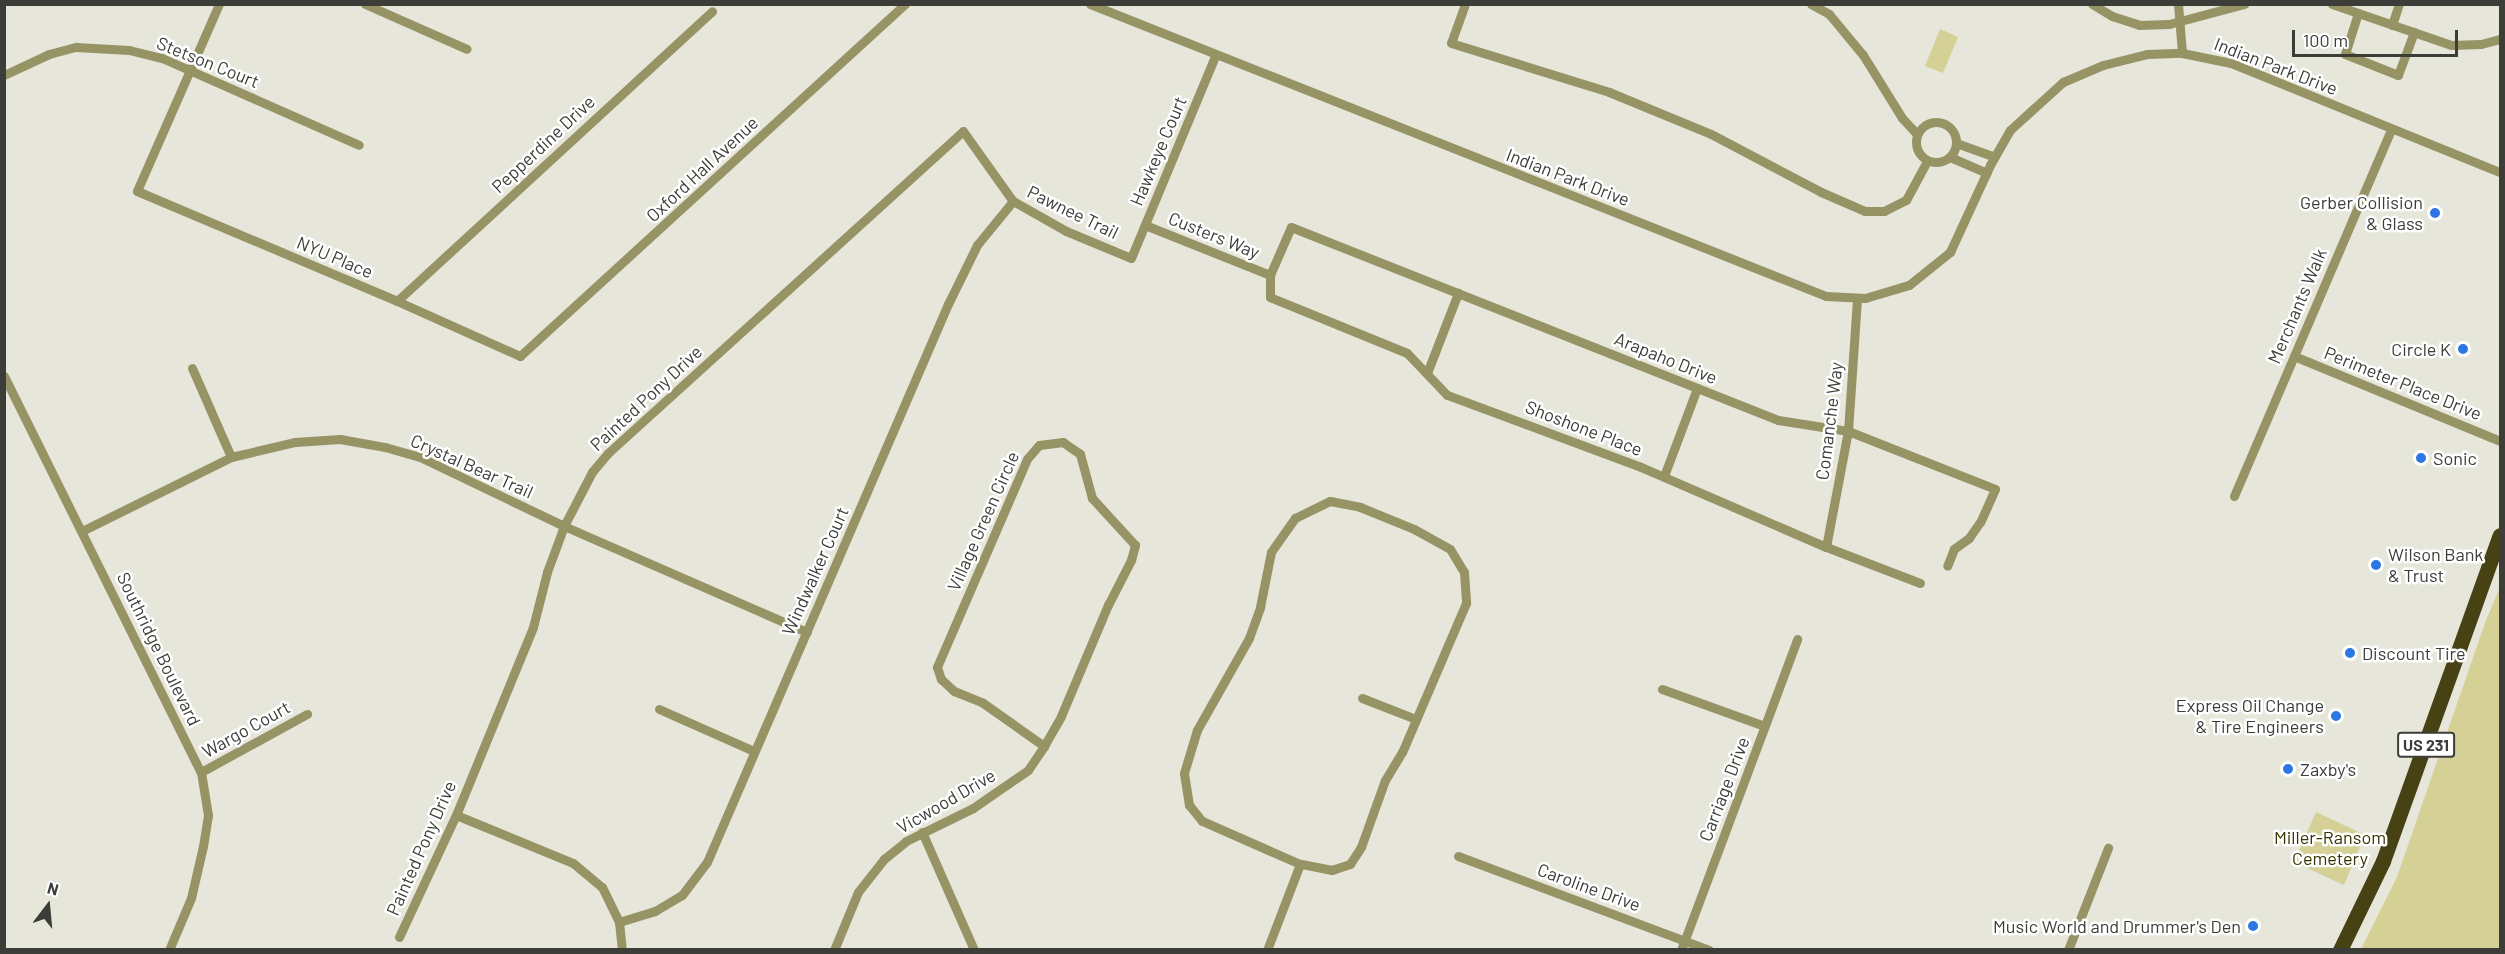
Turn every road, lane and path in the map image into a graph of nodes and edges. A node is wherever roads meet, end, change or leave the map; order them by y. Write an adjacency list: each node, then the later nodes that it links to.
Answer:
1 (219, 4): 21 (street)
2 (365, 4): 18 (street)
3 (905, 4): 40 (street, Oxford Hall Avenue)
4 (1090, 4): 20 (street, Indian Park Drive)
5 (1465, 4): 30 (street)
6 (1810, 4): 25 (street)
7 (2092, 4): 14 (street)
8 (2178, 4): 14 (street)
9 (2332, 4): 13 (street)
10 (2399, 4): 15 (street)
11 (2240, 5): 14 (street)
12 (712, 11): 39 (street, Pepperdine Drive)
13 (2358, 13): 15 (street); 16 (street)
14 (2180, 21): 19 (street)
15 (2392, 25): 16 (street)
16 (2414, 32): 17 (street)
17 (2500, 39)
18 (467, 49)
19 (2182, 53): 23 (street, Indian Park Drive); 29 (street, Indian Park Drive)
20 (1215, 56): 34 (street, Hawkeye Court); 38 (street, Indian Park Drive)
21 (189, 70): 22 (street, Stetson Court); 27 (street, Stetson Court); 39 (street, NYU Place)
22 (4, 75)
23 (2391, 129): 31 (street, Indian Park Drive); 41 (street, Merchants Walk)
24 (963, 131): 33 (street, Pawnee Trail); 51 (street, Painted Pony Drive)
25 (1917, 134): 26 (street); 30 (street)
26 (1956, 143): 28 (street); 29 (street)
27 (359, 145)
28 (1950, 157): 30 (street); 32 (street)
29 (1995, 157): 32 (street, Indian Park Drive)
30 (1927, 161)
31 (2500, 172)
32 (1986, 173): 38 (street, Indian Park Drive)
33 (1012, 201): 35 (street, Pawnee Trail); 57 (street, Windwalker Court)
34 (1145, 225): 35 (street, Hawkeye Court); 36 (street, Custers Way)
35 (1131, 258)
36 (1270, 275): 37 (street, Arapaho Drive); 43 (street, Shoshone Place)
37 (1458, 293): 43 (street); 45 (street, Arapaho Drive)
38 (1857, 298): 46 (street, Comanche Way)
39 (397, 301): 40 (street, NYU Place)
40 (520, 356)
41 (2294, 356): 47 (street, Perimeter Place Drive); 50 (street, Merchants Walk)
42 (192, 368): 48 (street)
43 (1426, 373): 49 (street, Shoshone Place)
44 (4, 376): 52 (street, Southridge Boulevard)
45 (1697, 388): 46 (street, Arapaho Drive); 49 (street)
46 (1848, 431): 54 (street, Comanche Way); 55 (street, Arapaho Drive)
47 (2500, 441)
48 (231, 457): 51 (street, Crystal Bear Trail); 52 (street, Crystal Bear Trail)
49 (1664, 476): 54 (street, Shoshone Place)
50 (2234, 496)
51 (564, 526): 57 (street, Crystal Bear Trail); 68 (street, Painted Pony Drive)
52 (82, 531): 67 (street, Southridge Boulevard)
53 (2500, 536): 83 (highway, US 231)
54 (1827, 547): 56 (street, Shoshone Place)
55 (1947, 566)
56 (1920, 583)
57 (807, 632): 66 (street, Windwalker Court)
58 (1797, 639): 64 (street, Carriage Drive)
59 (1662, 689): 64 (street)
60 (1362, 698): 63 (street)
61 (659, 709): 66 (street)
62 (307, 714): 67 (street, Wargo Court)
63 (1416, 719): 72 (street); 72 (street)
64 (1765, 726): 75 (street, Carriage Drive)
65 (1044, 746): 65 (street, Village Green Circle); 69 (street, Vicwood Drive)
66 (754, 751): 73 (street, Windwalker Court)
67 (201, 772): 76 (street, Southridge Boulevard)
68 (456, 815): 73 (street); 74 (street, Painted Pony Drive)
69 (922, 832): 78 (street, Vicwood Drive); 79 (street)
70 (2108, 848): 82 (street)
71 (1458, 856): 75 (street, Caroline Drive)
72 (1300, 864): 80 (street)
73 (619, 922): 77 (street)
74 (399, 938)
75 (1683, 945): 81 (street, Caroline Drive)
76 (170, 950)
77 (622, 950)
78 (834, 950)
79 (974, 950)
80 (1267, 950)
81 (1709, 950)
82 (2068, 950)
83 (2340, 950)

